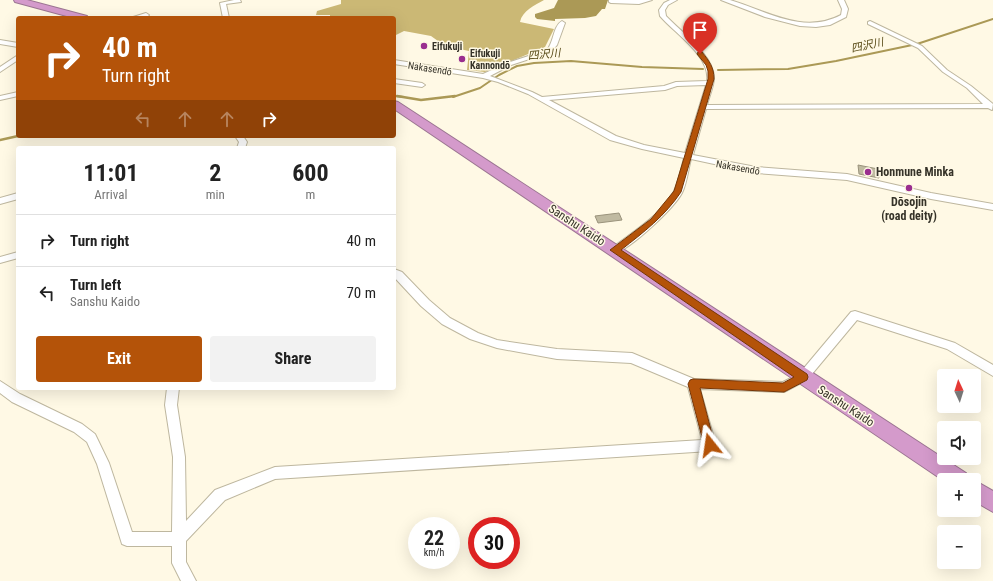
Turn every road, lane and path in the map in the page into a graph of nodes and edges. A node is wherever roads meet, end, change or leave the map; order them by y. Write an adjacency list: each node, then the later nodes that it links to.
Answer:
1 (18, 0): 9 (highway)
2 (237, 0): 11 (street)
3 (649, 0): 7 (street)
4 (674, 0): 21 (street)
5 (724, 0): 6 (street)
6 (841, 0)
7 (611, 1)
8 (146, 14): 10 (street)
9 (77, 16)
10 (140, 16)
11 (226, 16)
12 (562, 23): 19 (street)
13 (870, 23): 28 (street)
14 (0, 42): 15 (street)
15 (16, 45)
16 (16, 58): 18 (street)
17 (396, 62): 19 (street, Nakasendō)
18 (0, 70)
19 (487, 77): 25 (street, Nakasendō)
20 (396, 81): 22 (street)
21 (710, 83): 25 (street); 27 (street)
22 (422, 85)
23 (16, 94): 24 (street)
24 (0, 98)
25 (542, 99): 29 (street, Nakasendō)
26 (396, 105): 33 (highway, Sanshu Kaido)
27 (703, 107): 28 (street); 29 (street)
28 (992, 107)
29 (689, 157): 32 (street, Nakasendō); 33 (street)
30 (16, 197): 31 (street)
31 (0, 201)
32 (993, 207)
33 (614, 250): 38 (highway, Sanshu Kaido)
34 (16, 255): 35 (street)
35 (0, 260)
36 (396, 273): 39 (street)
37 (993, 371): 38 (street)
38 (803, 377): 39 (street); 42 (highway, Sanshu Kaido)
39 (693, 384): 45 (street)
40 (0, 386): 45 (street)
41 (173, 390): 45 (street)
42 (948, 473)
43 (981, 494): 44 (highway)
44 (993, 502)
45 (179, 538): 46 (street)
46 (188, 581)

